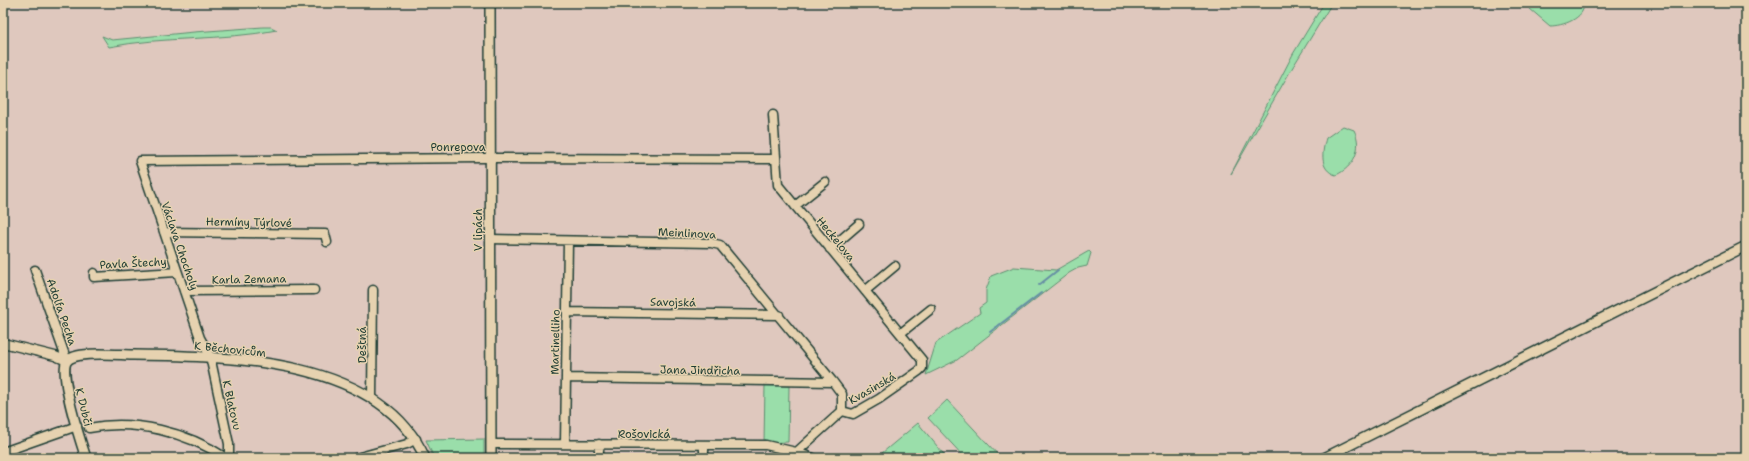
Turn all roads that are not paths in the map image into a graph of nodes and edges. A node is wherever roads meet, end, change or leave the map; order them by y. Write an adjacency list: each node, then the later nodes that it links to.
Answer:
1 (490, 3): 3 (street, V lipách)
2 (773, 115): 4 (street, Heckelova)
3 (491, 158): 4 (street, Ponrepova); 5 (street, Ponrepova); 10 (street, V lipách)
4 (776, 159): 7 (street, Heckelova)
5 (140, 161): 9 (street, Václava Chocholy)
6 (825, 182): 7 (street)
7 (795, 206): 14 (street, Heckelova)
8 (859, 224): 14 (street)
9 (164, 232): 12 (street, Hermíny Týrlové); 17 (street, Václava Chocholy)
10 (490, 239): 11 (street, Meinlinova); 38 (street, V lipách)
11 (568, 241): 24 (street, Martinelliho); 25 (street, Meinlinova)
12 (327, 242)
13 (1746, 246): 53 (street)
14 (830, 249): 22 (street, Heckelova)
15 (895, 266): 22 (street)
16 (35, 270): 30 (street, Adolfa Pecha)
17 (177, 272): 18 (street, Pavla Štechy); 21 (street, Václava Chocholy)
18 (94, 273)
19 (314, 290): 21 (street, Karla Zemana)
20 (373, 290): 33 (street, Deštná)
21 (184, 291): 28 (street, Václava Chocholy)
22 (865, 291): 26 (street, Heckelova)
23 (930, 309): 26 (street)
24 (567, 312): 25 (street, Savojská); 31 (street, Martinelliho)
25 (778, 315): 32 (street, Meinlinova)
26 (901, 333): 29 (street, Heckelova)
27 (3, 343): 30 (street)
28 (210, 356): 30 (street, K Běchovicům); 33 (street, K Běchovicům); 46 (street, K Blatovu)
29 (922, 360): 34 (street, Kvasinská)
30 (67, 361): 35 (street, K Dubči)
31 (566, 378): 32 (street, Jana Jindřicha); 39 (street, Martinelliho)
32 (834, 382): 34 (street, Meinlinova)
33 (372, 399): 37 (street, K Běchovicům)
34 (842, 412): 43 (street, Kvasinská)
35 (76, 426): 42 (street); 44 (street, K Dubči)
36 (89, 428): 45 (street)
37 (416, 439): 47 (street); 48 (street, K Běchovicům)
38 (491, 444): 39 (street, Rošovická); 49 (street, V lipách)
39 (565, 444): 40 (street, Rošovická)
40 (599, 444): 41 (street, Rošovická); 50 (street)
41 (704, 445): 43 (street, Rošovická); 51 (street)
42 (3, 452)
43 (793, 455): 52 (street, Rošovická)
44 (86, 458)
45 (226, 458)
46 (229, 458)
47 (356, 458)
48 (425, 458)
49 (491, 458)
50 (599, 458)
51 (704, 458)
52 (813, 458)
53 (1324, 458)

